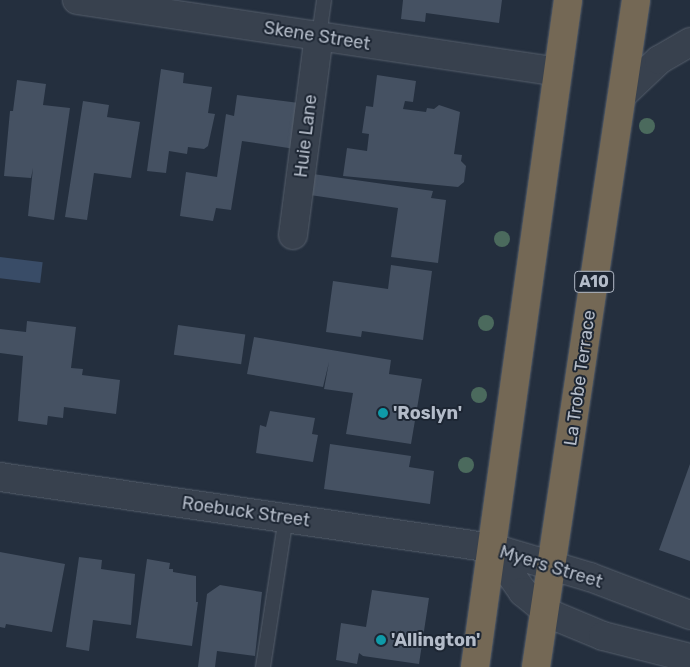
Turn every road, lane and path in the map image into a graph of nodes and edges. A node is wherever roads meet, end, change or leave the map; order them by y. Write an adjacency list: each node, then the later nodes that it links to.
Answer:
1 (77, 0): 5 (street, Skene Street)
2 (324, 0): 5 (lane)
3 (568, 0): 7 (highway)
4 (636, 0): 8 (highway, La Trobe Terrace / A10)
5 (319, 36): 7 (street, Skene Street); 9 (street, Huie Lane)
6 (690, 42): 8 (street)
7 (557, 72): 12 (highway)
8 (622, 95): 13 (highway, La Trobe Terrace / A10)
9 (293, 235)
10 (0, 477): 11 (street, Roebuck Street)
11 (286, 517): 12 (street, Roebuck Street); 17 (lane)
12 (492, 548): 13 (street, Myers Street); 14 (street, Myers Street); 18 (highway)
13 (552, 565): 14 (highway, La Trobe Terrace / A10); 15 (street, Myers Street)
14 (544, 610): 16 (street, Myers Street); 19 (highway, La Trobe Terrace / A10)
15 (690, 615)
16 (690, 658)
17 (263, 667)
18 (475, 667)
19 (536, 667)

